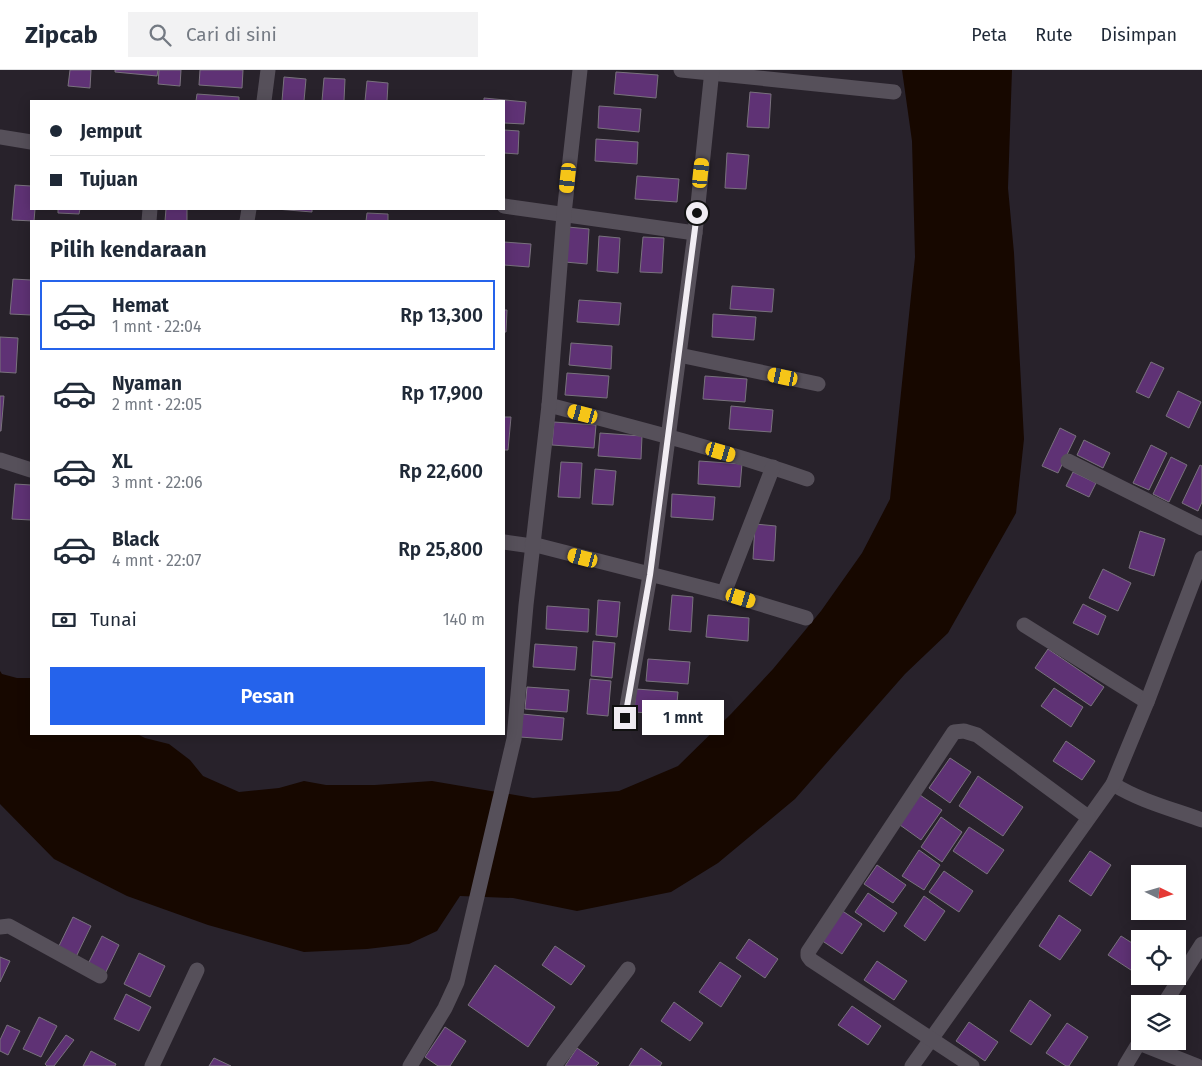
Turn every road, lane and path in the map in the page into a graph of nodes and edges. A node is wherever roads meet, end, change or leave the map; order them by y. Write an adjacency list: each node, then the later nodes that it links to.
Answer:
1 (268, 70): 6 (street)
2 (580, 70): 10 (street)
3 (681, 70): 4 (street)
4 (712, 72): 5 (street); 11 (street)
5 (894, 92)
6 (264, 100)
7 (0, 137): 8 (street)
8 (30, 142)
9 (505, 206): 10 (street)
10 (564, 214): 11 (street); 14 (street)
11 (695, 232): 12 (street)
12 (679, 355): 13 (street); 15 (street)
13 (818, 384)
14 (549, 405): 15 (street); 23 (street)
15 (668, 437): 18 (street); 25 (street)
16 (0, 460): 19 (street)
17 (1068, 461): 21 (street)
18 (773, 468): 20 (street); 26 (street)
19 (30, 470)
20 (807, 480)
21 (1202, 528)
22 (505, 542): 23 (street)
23 (532, 545): 25 (street); 44 (street)
24 (1202, 558): 29 (street)
25 (650, 575): 26 (street); 30 (street)
26 (724, 593): 27 (street)
27 (806, 618)
28 (1024, 625): 29 (street)
29 (1147, 702): 31 (street)
30 (625, 718)
31 (1113, 784): 32 (street); 33 (street)
32 (1088, 818): 40 (street); 40 (street)
33 (1202, 820)
34 (0, 927): 38 (street)
35 (1202, 944): 39 (street)
36 (628, 969): 45 (street)
37 (198, 970): 43 (street)
38 (100, 976)
39 (1170, 995)
40 (931, 1038): 46 (street); 47 (street)
41 (1134, 1050): 48 (street)
42 (1158, 1050): 49 (street)
43 (152, 1066)
44 (410, 1066)
45 (554, 1066)
46 (912, 1066)
47 (972, 1066)
48 (1124, 1066)
49 (1197, 1066)

